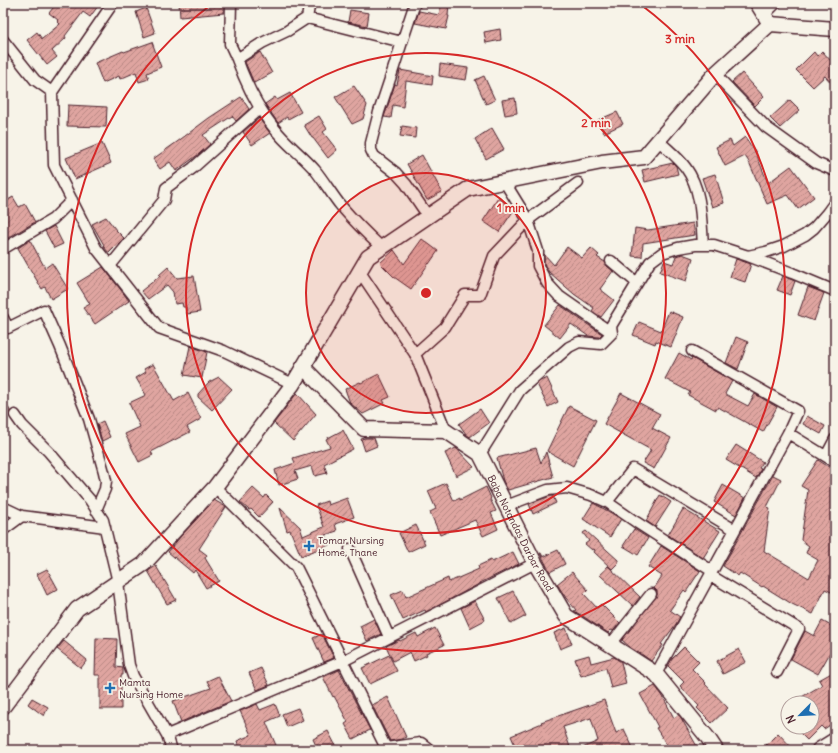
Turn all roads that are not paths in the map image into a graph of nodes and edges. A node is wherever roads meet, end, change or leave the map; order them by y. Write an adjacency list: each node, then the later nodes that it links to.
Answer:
1 (113, 3): 14 (street)
2 (231, 3): 12 (street)
3 (309, 3): 7 (street)
4 (416, 3): 11 (street)
5 (757, 3): 8 (street)
6 (776, 3): 8 (street)
7 (307, 18): 11 (street); 12 (street)
8 (767, 20): 9 (street); 13 (street)
9 (835, 29)
10 (3, 40): 14 (street)
11 (402, 42): 22 (street)
12 (237, 59): 15 (street)
13 (715, 74): 16 (street); 17 (street)
14 (52, 92): 20 (street)
15 (260, 108): 25 (street); 29 (street)
16 (658, 140): 18 (street); 24 (street)
17 (835, 171)
18 (504, 182): 22 (street); 23 (street)
19 (578, 183): 23 (street)
20 (72, 200): 26 (street); 29 (street)
21 (835, 202): 27 (street)
22 (428, 216): 25 (street)
23 (528, 220): 34 (street); 36 (street)
24 (704, 245): 27 (street); 31 (street)
25 (382, 248): 30 (street)
26 (3, 249)
27 (748, 256): 32 (street)
28 (611, 261): 31 (street)
29 (110, 266): 38 (street)
30 (360, 272): 36 (street); 37 (street)
31 (637, 283): 34 (street)
32 (835, 291)
33 (3, 318): 50 (street)
34 (612, 333): 43 (street)
35 (692, 351): 41 (street)
36 (415, 354): 40 (street)
37 (303, 367): 38 (street); 40 (street)
38 (293, 384): 46 (street)
39 (15, 415): 50 (street)
40 (446, 431): 43 (street, Baba Notandas Darbar Road)
41 (788, 434): 44 (street); 54 (street)
42 (835, 439): 44 (street)
43 (480, 454): 48 (street, Baba Notandas Darbar Road)
44 (826, 456): 45 (street)
45 (835, 462)
46 (215, 487): 58 (street); 62 (street)
47 (607, 502): 48 (street); 54 (street); 57 (street)
48 (506, 506): 56 (street, Baba Notandas Darbar Road)
49 (3, 507): 51 (street)
50 (96, 510): 52 (street)
51 (22, 516): 52 (street); 53 (street)
52 (105, 527): 58 (street)
53 (3, 530)
54 (735, 530): 57 (street)
55 (350, 549): 60 (street)
56 (535, 563): 60 (street); 61 (street, Baba Notandas Darbar Road)
57 (711, 573): 63 (street); 64 (street)
58 (118, 582): 65 (street); 66 (street)
59 (651, 594): 61 (street)
60 (389, 638): 62 (street)
61 (610, 645): 64 (street, Baba Notandas Darbar Road)
62 (343, 661): 66 (street); 69 (street)
63 (777, 672)
64 (656, 674): 70 (street, Baba Notandas Darbar Road)
65 (6, 697)
66 (166, 735): 68 (street)
67 (835, 740): 71 (street)
68 (172, 750)
69 (430, 750)
70 (716, 750)
71 (819, 750)

